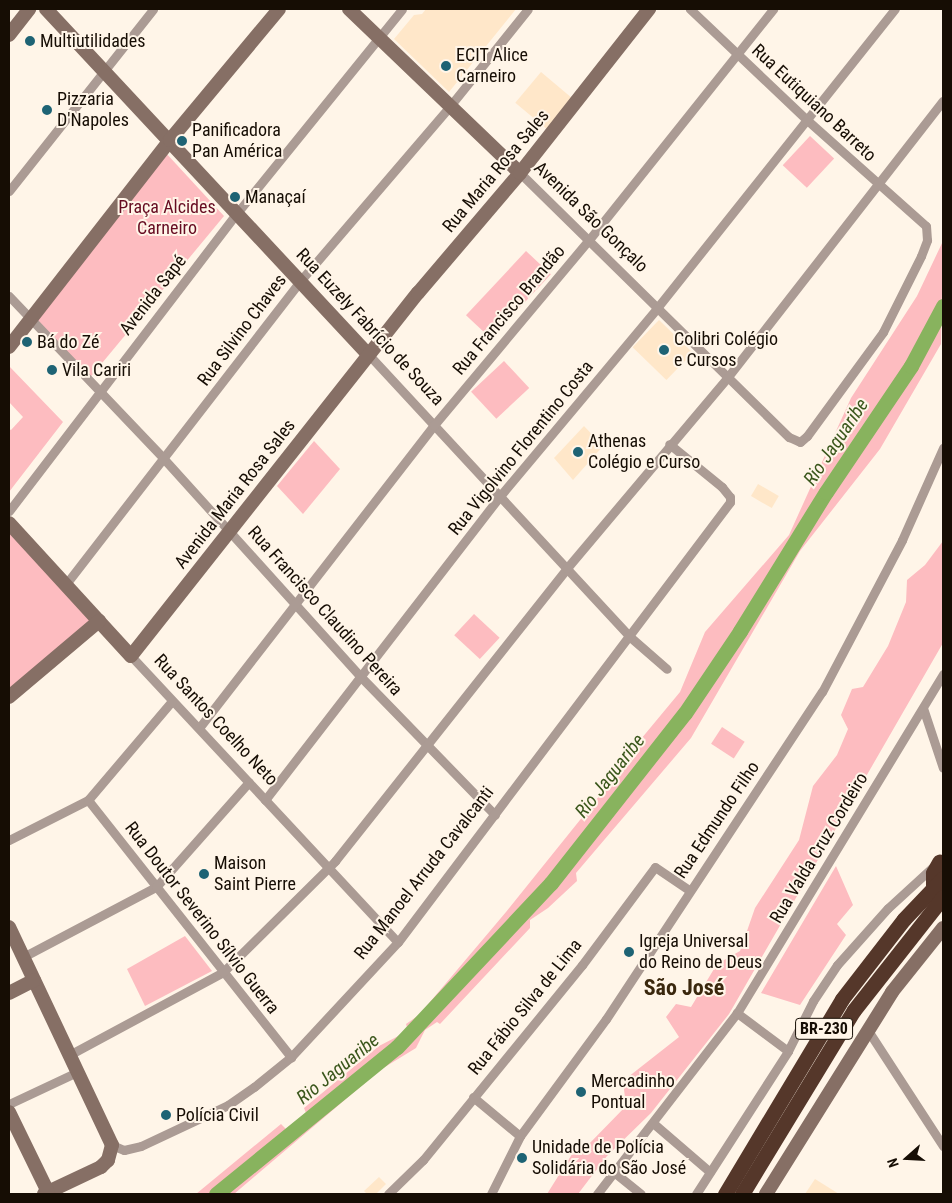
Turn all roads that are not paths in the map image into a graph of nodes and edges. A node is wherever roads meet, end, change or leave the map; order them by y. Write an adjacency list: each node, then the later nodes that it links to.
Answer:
1 (29, 9): 12 (main road)
2 (46, 9): 15 (main road, Rua Euzely Fabrício de Souza)
3 (153, 9): 15 (street)
4 (278, 9): 19 (main road)
5 (349, 9): 13 (main road, Avenida São Gonçalo)
6 (402, 9): 13 (street, Avenida Sapé)
7 (528, 9): 17 (street, Rua Silvino Chaves)
8 (649, 9): 20 (main road, Rua Maria Rosa Sales)
9 (690, 9): 14 (street, Rua Eutiquiano Barreto)
10 (773, 9): 14 (street, Rua Francisco Brandão)
11 (896, 9): 18 (street, Rua Vigolvino Florentino Costa)
12 (9, 35)
13 (380, 38): 17 (main road, Avenida São Gonçalo); 23 (street, Avenida Sapé)
14 (737, 54): 18 (street, Rua Eutiquiano Barreto); 24 (street, Rua Francisco Brandão)
15 (104, 70): 19 (main road, Rua Euzely Fabrício de Souza); 22 (street)
16 (943, 101): 21 (street)
17 (450, 106): 20 (main road, Avenida São Gonçalo); 25 (street, Rua Silvino Chaves)
18 (808, 121): 21 (street, Rua Eutiquiano Barreto); 27 (street, Rua Vigolvino Florentino Costa)
19 (170, 140): 23 (main road, Rua Euzely Fabrício de Souza); 28 (main road)
20 (520, 173): 24 (street, Avenida São Gonçalo); 30 (main road, Rua Maria Rosa Sales)
21 (878, 185): 31 (street); 34 (street, Rua Eutiquiano Barreto)
22 (9, 192)
23 (237, 213): 25 (main road, Rua Euzely Fabrício de Souza); 32 (street, Avenida Sapé)
24 (588, 242): 27 (street, Avenida São Gonçalo); 33 (street, Rua Francisco Brandão)
25 (301, 280): 30 (main road, Rua Euzely Fabrício de Souza); 37 (street, Rua Silvino Chaves)
26 (9, 296): 28 (street, Rua Francisco Claudino Pereira)
27 (657, 308): 31 (street, Avenida São Gonçalo); 38 (street, Rua Vigolvino Florentino Costa)
28 (30, 319): 29 (main road); 32 (street, Rua Francisco Claudino Pereira)
29 (9, 347)
30 (369, 355): 33 (street, Rua Euzely Fabrício de Souza); 41 (main road, Avenida Maria Rosa Sales)
31 (727, 378): 34 (street, Avenida São Gonçalo); 35 (street)
32 (99, 390): 37 (street, Rua Francisco Claudino Pereira); 39 (street, Avenida Sapé)
33 (434, 425): 38 (street, Rua Euzely Fabrício de Souza); 44 (street, Rua Francisco Brandão)
34 (784, 433)
35 (669, 444): 42 (street); 46 (street, Rua Manoel Arruda Cavalcanti)
36 (943, 448): 68 (street, Rua Edmundo Filho)
37 (164, 459): 41 (street, Rua Francisco Claudino Pereira); 43 (street, Rua Silvino Chaves)
38 (500, 496): 42 (street, Rua Euzely Fabrício de Souza); 50 (street, Rua Vigolvino Florentino Costa)
39 (9, 511)
40 (9, 523): 43 (main road, Rua Santos Coelho Neto)
41 (229, 531): 44 (street, Rua Francisco Claudino Pereira); 47 (main road, Avenida Maria Rosa Sales)
42 (567, 568): 46 (street, Rua Euzely Fabrício de Souza); 57 (street)
43 (66, 584): 45 (main road, Rua Santos Coelho Neto)
44 (295, 602): 50 (street, Rua Francisco Claudino Pereira); 56 (street, Rua Francisco Brandão)
45 (99, 621): 47 (main road, Rua Santos Coelho Neto); 53 (main road)
46 (629, 636): 48 (street, Rua Euzely Fabrício de Souza); 62 (street, Rua Manoel Arruda Cavalcanti)
47 (131, 656): 54 (street, Rua Santos Coelho Neto)
48 (667, 668)
49 (943, 674): 52 (street)
50 (359, 675): 57 (street, Rua Francisco Claudino Pereira); 61 (street, Rua Vigolvino Florentino Costa)
51 (943, 688): 52 (street, Rua Valda Cruz Cordeiro)
52 (931, 695): 55 (street, Rua Valda Cruz Cordeiro)
53 (9, 697)
54 (172, 701): 56 (street, Rua Santos Coelho Neto); 60 (street)
55 (923, 708): 58 (street); 76 (street, Rua Valda Cruz Cordeiro)
56 (199, 728): 59 (street, Rua Santos Coelho Neto)
57 (428, 745): 62 (street, Rua Francisco Claudino Pereira); 65 (street)
58 (943, 768)
59 (249, 782): 61 (street, Rua Santos Coelho Neto); 66 (street)
60 (88, 800): 63 (street); 66 (street, Rua Doutor Severino Sílvio Guerra)
61 (265, 800): 65 (street, Rua Santos Coelho Neto)
62 (495, 815): 71 (street, Rua Manoel Arruda Cavalcanti)
63 (9, 840)
64 (941, 860): 67 (highway); 78 (street)
65 (327, 869): 71 (street, Rua Santos Coelho Neto); 73 (street)
66 (156, 887): 72 (street); 73 (street, Rua Doutor Severino Sílvio Guerra)
67 (940, 888): 97 (highway, BR-230); 98 (highway, BR-230)
68 (689, 890): 82 (street, Rua Fábio Silva de Lima); 86 (street, Rua Edmundo Filho)
69 (9, 926): 72 (main road)
70 (943, 928): 77 (main road)
71 (398, 942): 80 (street, Rua Manoel Arruda Cavalcanti)
72 (23, 957): 74 (main road)
73 (223, 972): 79 (street); 80 (street, Rua Doutor Severino Sílvio Guerra)
74 (34, 980): 75 (main road); 79 (main road)
75 (9, 993)
76 (737, 1013): 78 (street); 85 (street, Rua Valda Cruz Cordeiro)
77 (868, 1029): 88 (street); 99 (main road)
78 (788, 1052): 89 (street)
79 (71, 1054): 81 (main road)
80 (291, 1057): 87 (street, Rua Manoel Arruda Cavalcanti)
81 (79, 1071): 83 (street); 87 (main road)
82 (473, 1096): 86 (street); 92 (street, Rua Fábio Silva de Lima)
83 (9, 1104)
84 (9, 1112): 91 (main road)
85 (653, 1123): 89 (street); 90 (street, Rua Valda Cruz Cordeiro)
86 (520, 1136): 93 (street, Rua Edmundo Filho)
87 (112, 1145): 91 (main road)
88 (943, 1146)
89 (710, 1172): 96 (street)
90 (615, 1173): 94 (street, Rua Valda Cruz Cordeiro); 95 (street)
91 (46, 1193)
92 (388, 1194)
93 (491, 1194)
94 (597, 1194)
95 (641, 1194)
96 (696, 1194)
97 (725, 1194)
98 (742, 1194)
99 (766, 1194)

